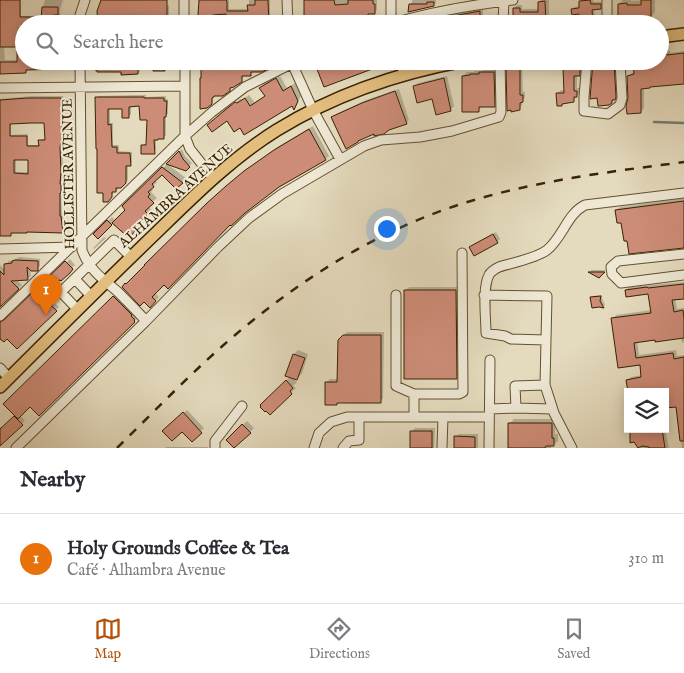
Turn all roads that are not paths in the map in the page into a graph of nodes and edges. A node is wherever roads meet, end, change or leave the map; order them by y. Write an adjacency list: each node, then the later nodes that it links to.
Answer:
1 (86, 0): 7 (street)
2 (184, 0): 8 (street)
3 (287, 0): 9 (street)
4 (391, 0): 10 (street)
5 (507, 0): 11 (street); 12 (street)
6 (607, 0): 13 (street)
7 (80, 15)
8 (184, 15)
9 (288, 15)
10 (391, 15)
11 (424, 15)
12 (504, 15)
13 (607, 15)
14 (684, 34): 15 (main road)
15 (669, 36)
16 (80, 70): 28 (street, HOLLISTER AVENUE)
17 (185, 70): 26 (street)
18 (278, 70): 30 (street)
19 (296, 70): 29 (street)
20 (403, 70): 25 (street)
21 (420, 70): 25 (main road, ALHAMBRA AVENUE)
22 (500, 70): 31 (street)
23 (586, 70): 24 (street)
24 (620, 70)
25 (404, 74): 29 (main road, ALHAMBRA AVENUE)
26 (185, 86): 28 (street); 30 (street)
27 (0, 88): 28 (street)
28 (81, 88): 34 (street, HOLLISTER AVENUE)
29 (313, 110): 31 (street); 32 (main road, ALHAMBRA AVENUE)
30 (185, 136): 32 (street); 34 (street)
31 (340, 159): 50 (street)
32 (213, 178): 40 (main road, ALHAMBRA AVENUE)
33 (684, 193): 47 (street)
34 (82, 236): 35 (street); 37 (street, HOLLISTER AVENUE)
35 (71, 247): 36 (street); 37 (street); 49 (street)
36 (0, 249)
37 (82, 250): 41 (street, HOLLISTER AVENUE)
38 (462, 254): 57 (street)
39 (684, 254): 42 (street)
40 (131, 257): 41 (street); 44 (main road, ALHAMBRA AVENUE)
41 (89, 264): 43 (street); 44 (street, HOLLISTER AVENUE)
42 (684, 276)
43 (74, 279): 46 (street); 48 (street)
44 (105, 282): 46 (main road, ALHAMBRA AVENUE); 50 (street, HOLLISTER AVENUE)
45 (396, 295): 57 (street)
46 (91, 296): 48 (main road, ALHAMBRA AVENUE)
47 (484, 296): 51 (street); 51 (street)
48 (78, 309): 54 (main road, ALHAMBRA AVENUE)
49 (0, 316)
50 (146, 321): 65 (street)
51 (546, 340): 55 (street)
52 (490, 360): 61 (street)
53 (0, 368): 54 (street)
54 (9, 378): 56 (main road, ALHAMBRA AVENUE)
55 (545, 386): 59 (street); 60 (street)
56 (0, 387)
57 (414, 394): 63 (street)
58 (242, 406): 66 (street)
59 (516, 408): 60 (street); 61 (street)
60 (552, 408): 71 (street)
61 (490, 413): 64 (street); 70 (street)
62 (359, 417): 63 (street); 67 (street); 68 (street)
63 (414, 417): 64 (street)
64 (443, 417): 69 (street)
65 (16, 448)
66 (215, 448)
67 (314, 448)
68 (343, 448)
69 (442, 448)
70 (489, 448)
71 (572, 448)

